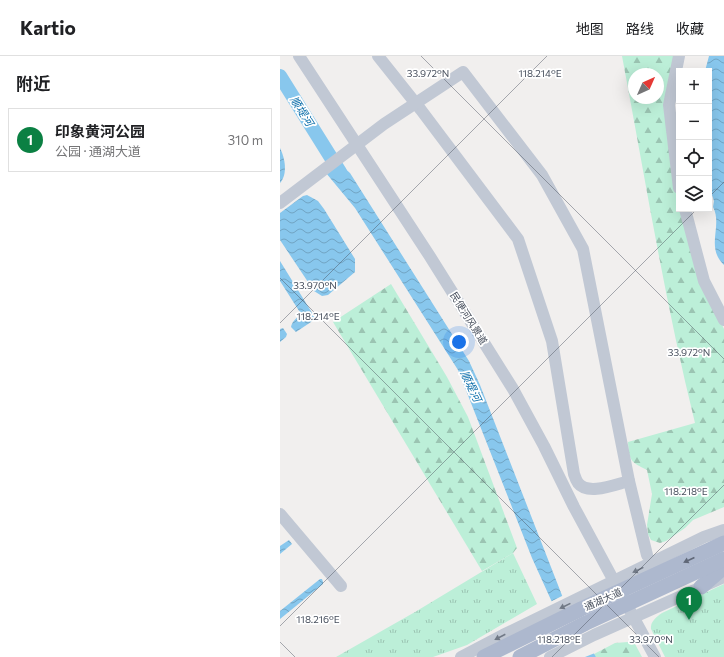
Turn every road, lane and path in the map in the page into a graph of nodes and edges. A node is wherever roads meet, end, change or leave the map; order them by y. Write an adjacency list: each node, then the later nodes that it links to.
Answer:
1 (299, 56): 5 (street, 民便河风景道)
2 (378, 56): 4 (street)
3 (679, 56): 6 (street)
4 (414, 103): 5 (street); 10 (street); 10 (street)
5 (355, 146): 7 (street); 21 (street, 民便河风景道)
6 (678, 176)
7 (280, 203)
8 (686, 212): 9 (street)
9 (724, 320)
10 (629, 481): 14 (street)
11 (280, 514): 19 (street)
12 (724, 530): 21 (street, one-way to 21)
13 (724, 543): 17 (main road, 通湖大道, one-way to 17)
14 (647, 555)
15 (724, 559): 17 (main road, 通湖大道)
16 (724, 567): 20 (main road)
17 (671, 576): 21 (main road, 通湖大道)
18 (724, 578): 20 (street)
19 (341, 586)
20 (701, 587): 21 (street)
21 (624, 598): 22 (main road, 通湖大道); 22 (street); 31 (street, 民便河风景道)
22 (586, 616): 23 (main road, 通湖大道, one-way to 23); 26 (main road, 通湖大道)
23 (549, 619): 24 (street); 25 (main road, 通湖大道)
24 (533, 622): 25 (main road); 27 (street, one-way to 27)
25 (512, 643): 28 (main road, 通湖大道)
26 (557, 645): 29 (main road, 通湖大道); 30 (street)
27 (461, 657)
28 (484, 657)
29 (520, 657)
30 (550, 657)
31 (656, 657)

